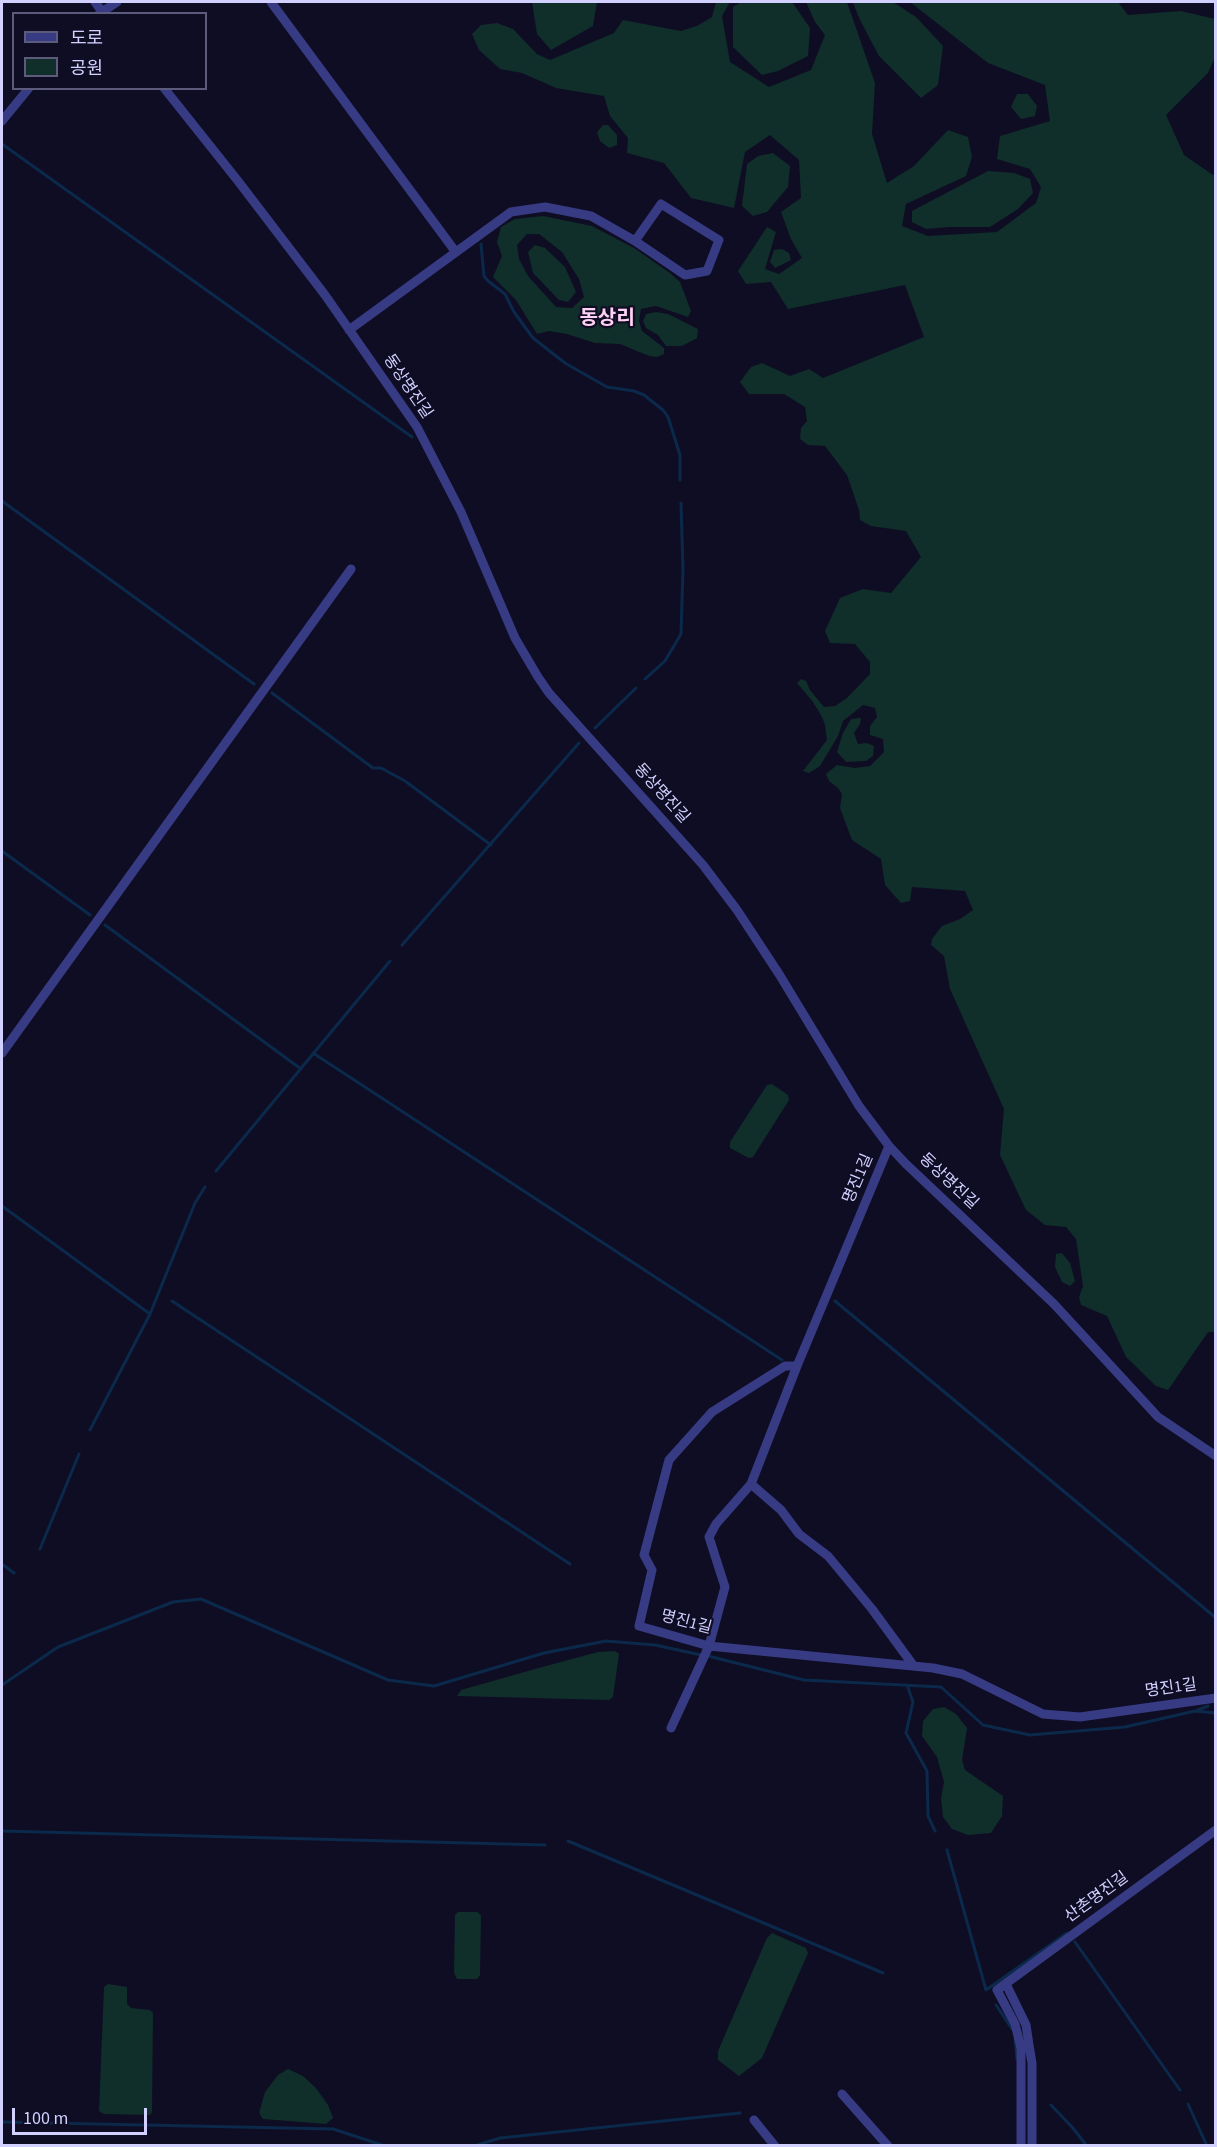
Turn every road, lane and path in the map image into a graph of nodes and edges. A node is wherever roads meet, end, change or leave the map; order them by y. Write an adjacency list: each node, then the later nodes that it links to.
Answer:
1 (117, 2): 3 (street)
2 (271, 2): 8 (street)
3 (103, 12)
4 (28, 90): 6 (street)
5 (166, 90): 9 (street, 동상명진길)
6 (2, 121)
7 (635, 241): 7 (street); 8 (street)
8 (455, 251): 9 (street)
9 (349, 330): 12 (street, 동상명진길)
10 (351, 569): 11 (street)
11 (2, 1053)
12 (889, 1146): 13 (street, 명진1길); 14 (street, 동상명진길)
13 (797, 1366): 15 (street); 16 (street, 명진1길)
14 (1215, 1456)
15 (751, 1484): 16 (street); 17 (street)
16 (709, 1646): 17 (street, 명진1길); 19 (street)
17 (913, 1665): 18 (street, 명진1길)
18 (1215, 1698)
19 (671, 1728)
20 (1215, 1830): 21 (street, 산촌명진길)
21 (1006, 1984): 26 (street, 산촌명진길); 27 (street)
22 (842, 2094): 25 (street)
23 (754, 2120): 24 (street)
24 (775, 2145)
25 (888, 2145)
26 (1021, 2145)
27 (1032, 2145)

